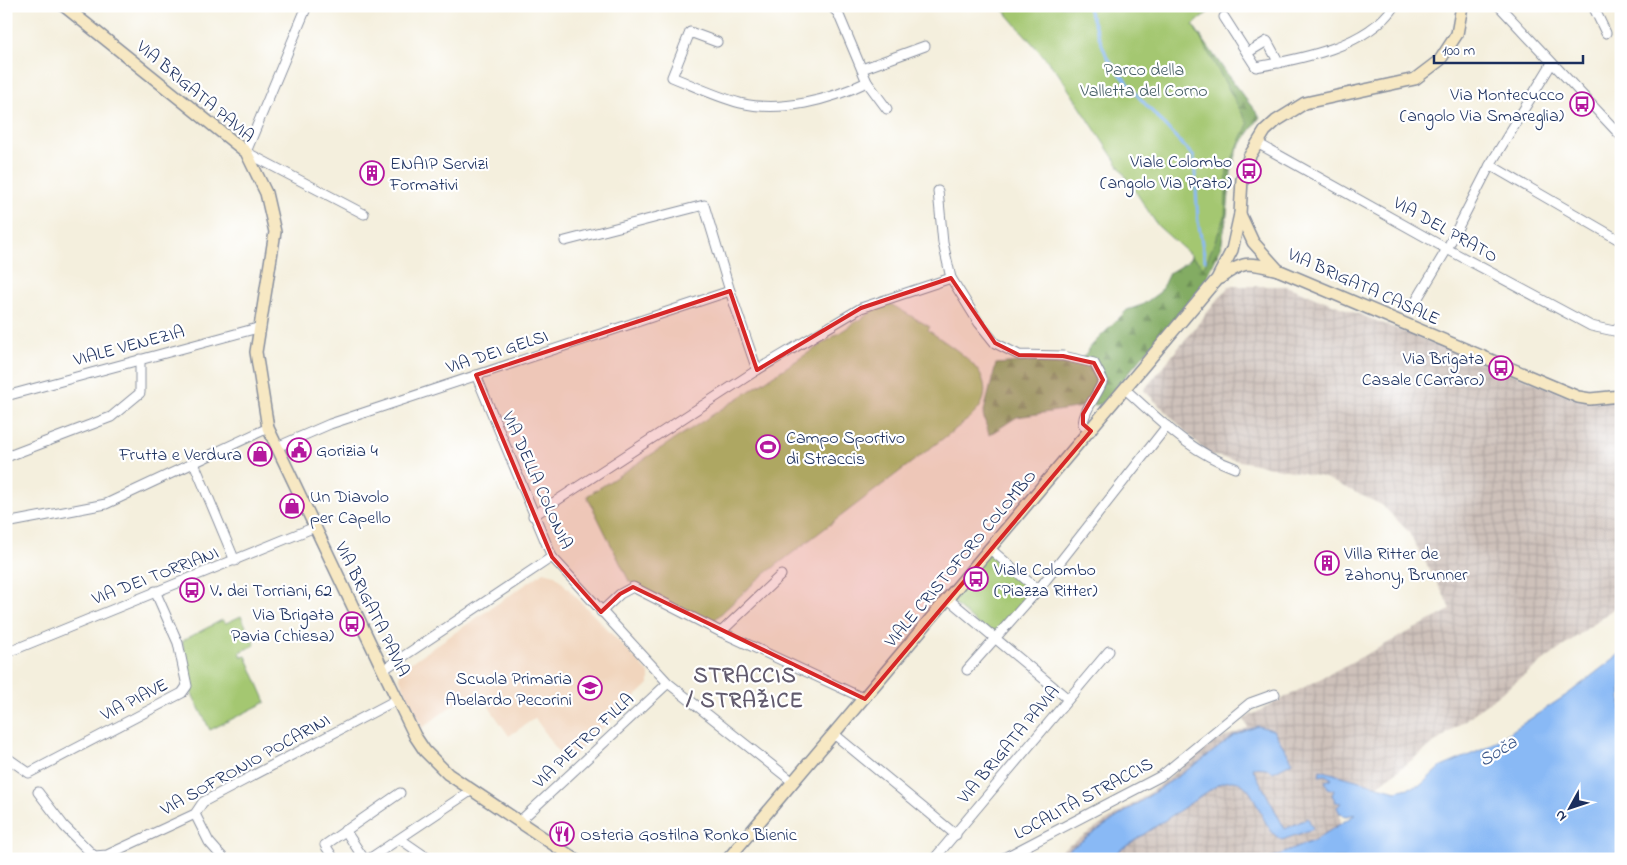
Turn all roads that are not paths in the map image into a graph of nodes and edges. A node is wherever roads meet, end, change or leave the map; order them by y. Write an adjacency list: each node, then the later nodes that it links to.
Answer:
1 (64, 6): 8 (street, VIA BRIGATA PAVIA)
2 (307, 6): 21 (street)
3 (830, 6): 16 (street)
4 (1394, 6): 14 (street)
5 (1462, 6): 20 (street, VIA BRIGATA CASALE)
6 (1499, 6): 15 (street)
7 (1593, 6): 10 (street)
8 (78, 11): 21 (street, VIA BRIGATA PAVIA)
9 (1224, 17): 13 (street)
10 (1606, 33)
11 (717, 42): 17 (street)
12 (925, 46): 16 (street)
13 (1247, 53): 14 (street); 14 (street)
14 (1279, 63)
15 (1552, 63): 19 (street); 22 (street)
16 (862, 69): 17 (street)
17 (867, 82): 18 (street)
18 (887, 109)
19 (1621, 136)
20 (1257, 143): 25 (street, VIA BRIGATA CASALE); 28 (street, VIA DEL PRATO)
21 (246, 152): 24 (street); 34 (street, VIA BRIGATA PAVIA)
22 (1490, 165): 27 (street); 28 (street)
23 (938, 191): 30 (street)
24 (364, 214)
25 (1240, 214): 29 (street, VIA BRIGATA CASALE); 31 (street, VIALE CRISTOFORO COLOMBO)
26 (565, 241): 32 (street)
27 (1621, 241)
28 (1447, 249): 33 (street); 35 (street, VIA DEL PRATO)
29 (1278, 270): 31 (street, VIALE CRISTOFORO COLOMBO); 41 (street, VIA BRIGATA CASALE)
30 (951, 278): 37 (street); 44 (street)
31 (1217, 279): 39 (street, VIALE CRISTOFORO COLOMBO)
32 (730, 291): 37 (street); 38 (street, VIA DEI GELSI)
33 (1416, 300)
34 (261, 326): 36 (street, VIALE VENEZIA); 43 (street, VIA BRIGATA PAVIA)
35 (1621, 326)
36 (140, 360): 40 (street, VIALE VENEZIA); 46 (street)
37 (757, 370): 49 (street)
38 (476, 375): 45 (street, VIA DEI GELSI); 49 (street, VIA DELLA COLONIA)
39 (1126, 390): 42 (street); 44 (street, VIALE CRISTOFORO COLOMBO)
40 (6, 396)
41 (1621, 396)
42 (1167, 426): 48 (street); 56 (street)
43 (268, 428): 45 (street, VIA BRIGATA PAVIA); 47 (street)
44 (1091, 431): 52 (street, VIALE CRISTOFORO COLOMBO)
45 (277, 447): 51 (street, VIA BRIGATA PAVIA)
46 (6, 457)
47 (194, 463): 50 (street); 54 (street)
48 (1235, 468)
49 (534, 516): 53 (street, VIA DELLA COLONIA)
50 (6, 523)
51 (315, 527): 54 (street, VIA DEI TORRIANI); 64 (street, VIA BRIGATA PAVIA)
52 (989, 548): 56 (street); 58 (street, VIALE CRISTOFORO COLOMBO)
53 (552, 557): 59 (street, VIA DELLA COLONIA); 64 (street)
54 (235, 561): 57 (street, VIA DEI TORRIANI)
55 (781, 575): 60 (street)
56 (1038, 590): 61 (street)
57 (155, 591): 63 (street, VIA DEI TORRIANI); 72 (street, VIA PIAVE)
58 (947, 598): 61 (street); 70 (street, VIALE CRISTOFORO COLOMBO)
59 (601, 612): 60 (street); 66 (street, VIA DELLA COLONIA)
60 (720, 632): 70 (street)
61 (994, 638): 65 (street); 68 (street)
62 (1109, 651): 68 (street, VIA BRIGATA PAVIA)
63 (6, 654)
64 (383, 670): 69 (street, VIA BRIGATA PAVIA)
65 (967, 670)
66 (668, 683): 73 (street, VIA DELLA COLONIA); 78 (street, VIA PIETRO FILLA)
67 (1275, 694): 90 (street, LOCALITÀ STRACCIS)
68 (1068, 698): 80 (street, VIA BRIGATA PAVIA)
69 (398, 699): 74 (street, VIA BRIGATA PAVIA); 77 (street, VIA SOFRONIO POCARINI)
70 (864, 699): 71 (street, VIALE CRISTOFORO COLOMBO)
71 (834, 734): 73 (street, VIALE CRISTOFORO COLOMBO); 80 (street)
72 (6, 757)
73 (793, 782): 88 (street, VIALE CRISTOFORO COLOMBO)
74 (472, 790): 78 (street, VIA BRIGATA PAVIA); 81 (street)
75 (38, 792): 77 (street, VIA SOFRONIO POCARINI)
76 (400, 794): 79 (street)
77 (196, 814): 83 (street)
78 (520, 821): 82 (street, VIA BRIGATA PAVIA)
79 (346, 830): 84 (street); 85 (street)
80 (956, 835): 89 (street, VIA BRIGATA PAVIA)
81 (400, 839): 86 (street); 87 (street)
82 (568, 857)
83 (224, 859)
84 (334, 859)
85 (364, 859)
86 (369, 859)
87 (429, 859)
88 (728, 859)
89 (934, 859)
90 (1002, 859)

